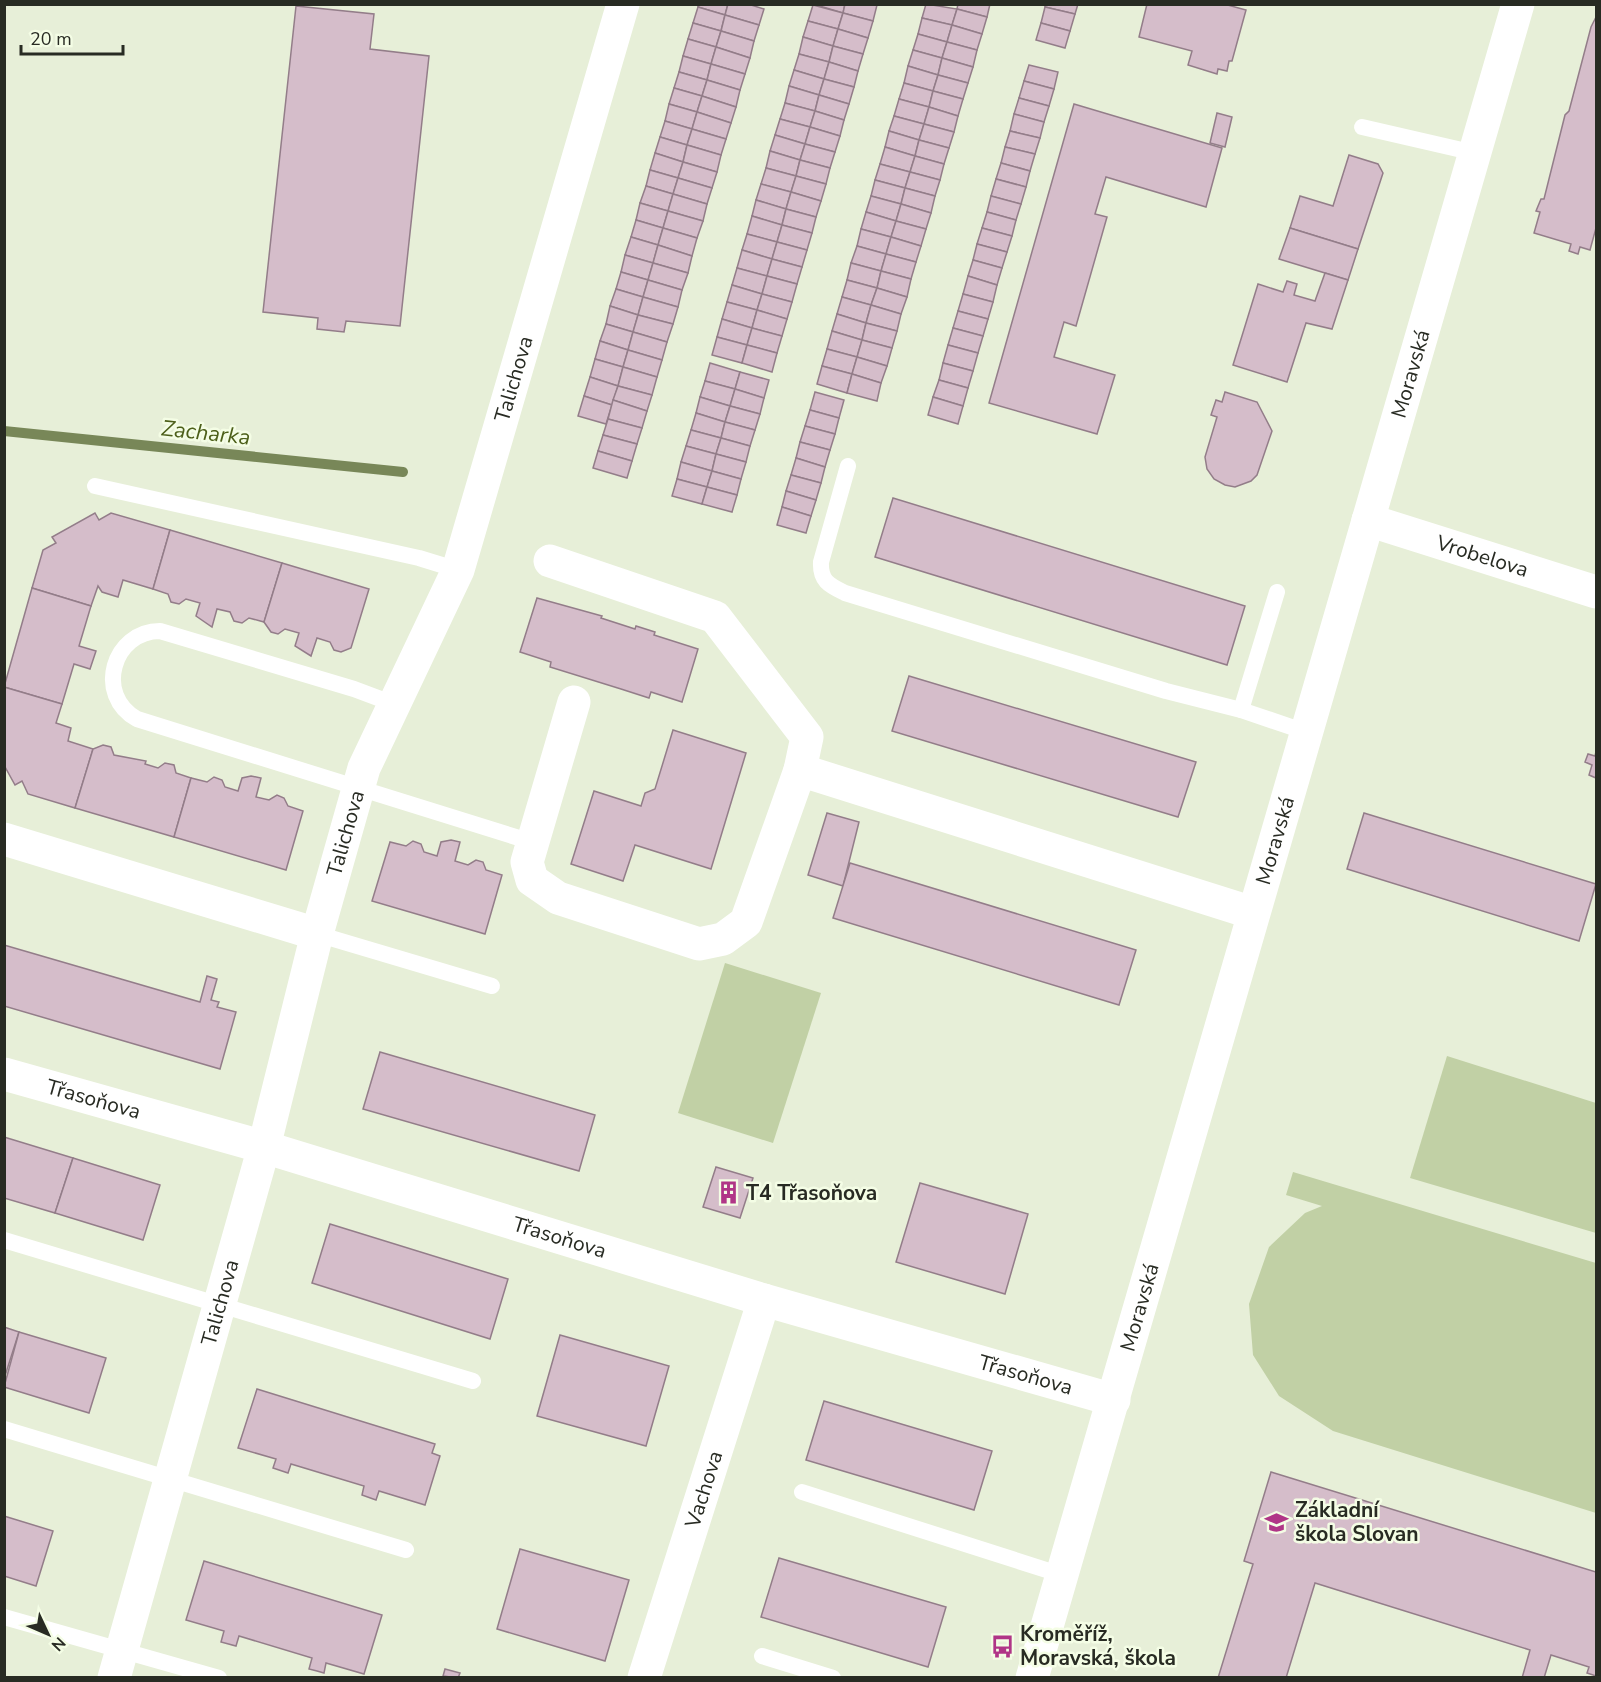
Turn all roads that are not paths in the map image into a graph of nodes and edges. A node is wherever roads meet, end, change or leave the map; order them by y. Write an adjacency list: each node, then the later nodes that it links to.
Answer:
1 (623, 4): 9 (street, Talichova)
2 (1518, 4): 4 (street, Moravská)
3 (1362, 127): 4 (lane)
4 (1475, 153): 7 (street, Moravská)
5 (848, 466): 14 (lane)
6 (95, 486): 9 (lane)
7 (1368, 520): 11 (street, Vrobelova); 15 (street, Moravská)
8 (550, 561): 16 (street)
9 (458, 570): 13 (street, Talichova)
10 (1277, 592): 14 (lane)
11 (1596, 592)
12 (574, 702): 19 (street)
13 (394, 704): 17 (street, Talichova); 17 (lane)
14 (1241, 710): 15 (lane)
15 (1306, 732): 20 (street, Moravská)
16 (800, 770): 19 (street); 20 (street)
17 (358, 787): 19 (lane); 21 (street, Talichova)
18 (4, 839): 21 (street)
19 (532, 842)
20 (1253, 913): 29 (street, Moravská)
21 (317, 934): 22 (lane); 24 (street, Talichova)
22 (492, 986)
23 (4, 1074): 24 (street, Třasoňova)
24 (264, 1147): 26 (street, Třasoňova); 27 (street, Talichova)
25 (4, 1240): 27 (lane)
26 (764, 1300): 29 (street, Třasoňova); 39 (street, Vachova)
27 (219, 1306): 28 (lane); 31 (street, Talichova)
28 (473, 1381)
29 (1114, 1400): 34 (street, Moravská)
30 (4, 1429): 31 (lane)
31 (170, 1480): 33 (lane); 37 (street, Talichova)
32 (802, 1492): 34 (lane)
33 (406, 1550)
34 (1062, 1575): 41 (street, Moravská)
35 (4, 1617): 37 (lane)
36 (762, 1656): 40 (lane)
37 (118, 1663): 38 (lane)
38 (219, 1677)
39 (644, 1677)
40 (833, 1677)
41 (1032, 1677)

